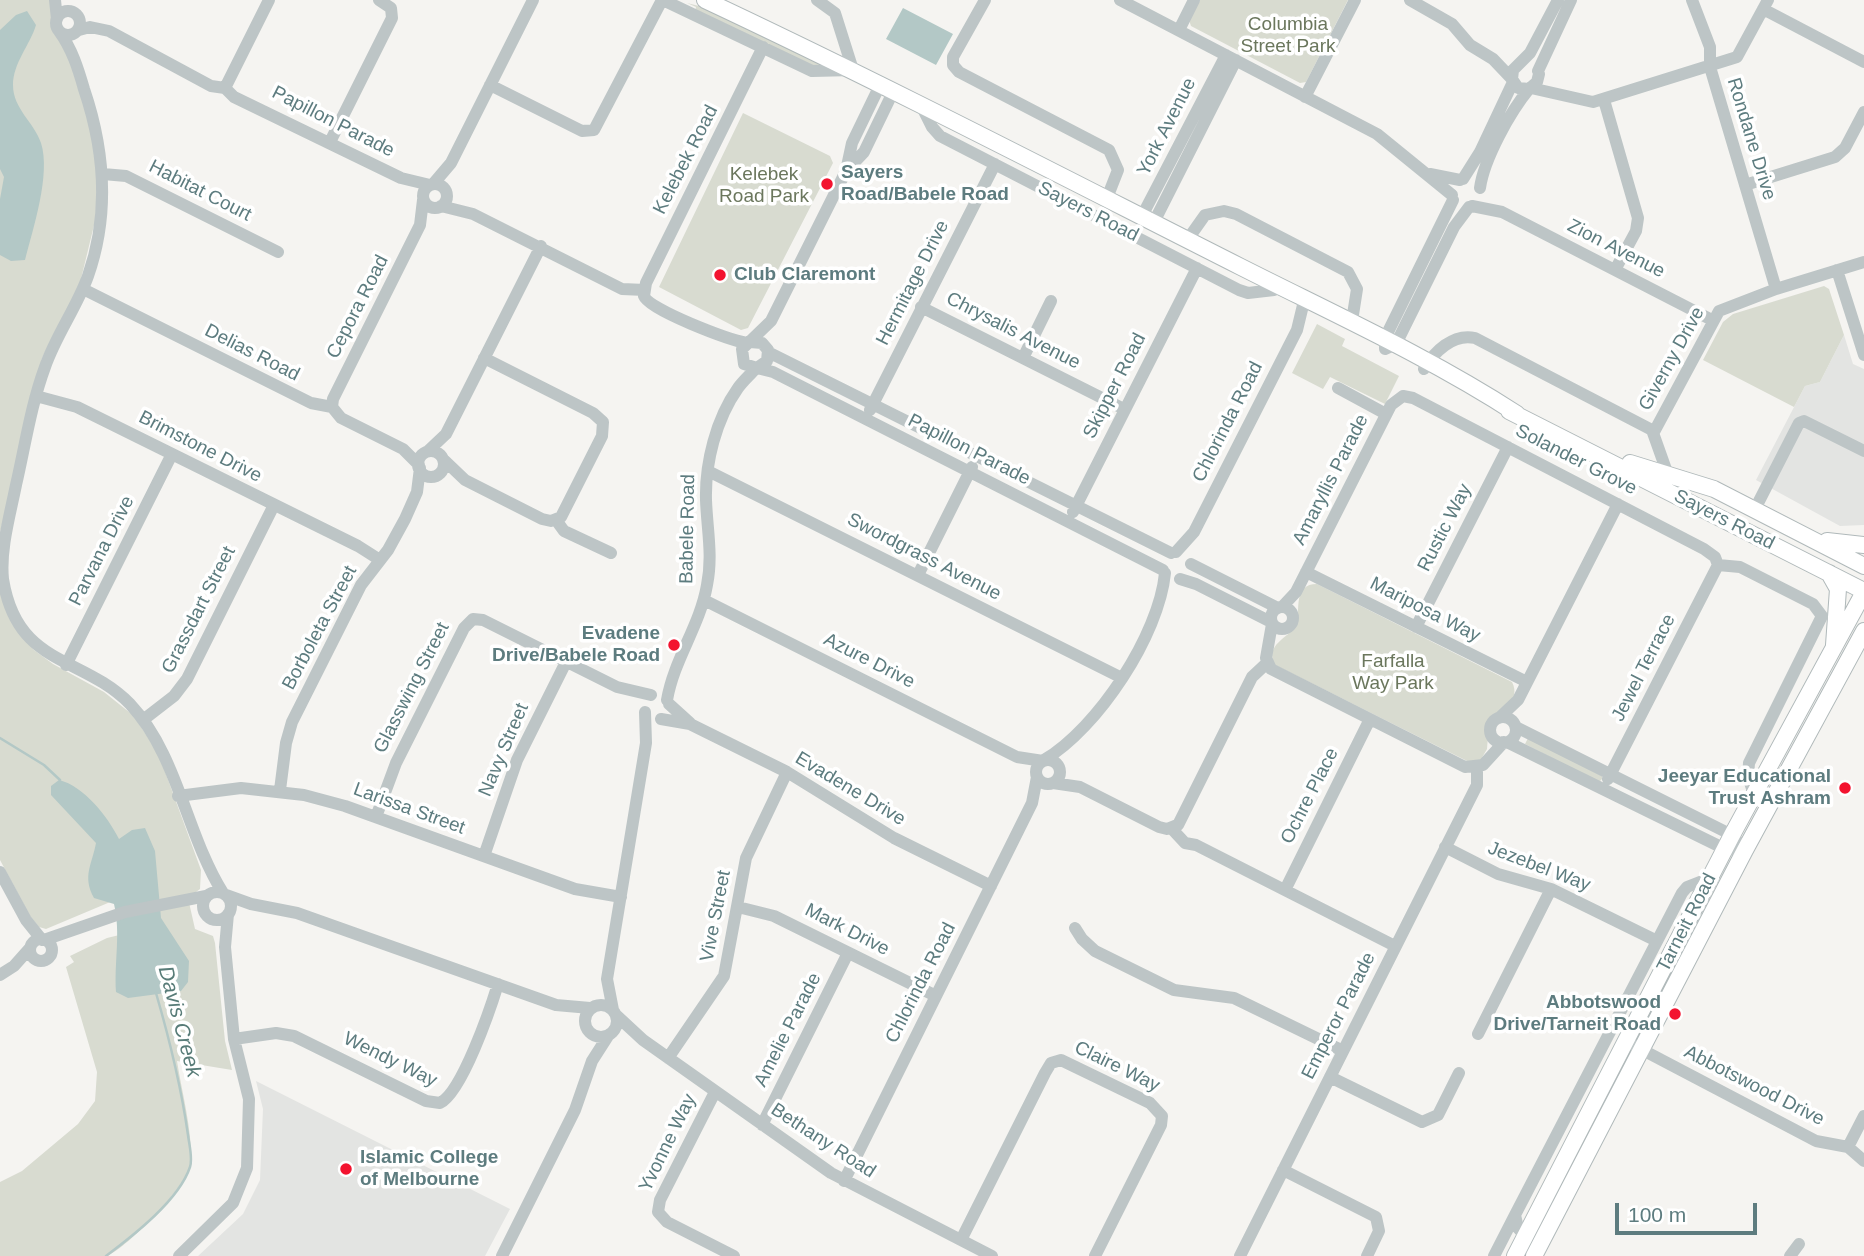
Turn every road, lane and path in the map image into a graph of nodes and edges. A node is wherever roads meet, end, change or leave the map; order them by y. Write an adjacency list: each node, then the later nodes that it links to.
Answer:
1 (57, 0): 18 (street, Papillon Parade); 19 (street)
2 (269, 0): 33 (street)
3 (379, 0): 16 (street)
4 (533, 0): 34 (street)
5 (662, 0): 23 (street, Sayers Road); 34 (street)
6 (705, 0): 30 (main road, Sayers Road)
7 (817, 0): 30 (street)
8 (985, 0): 52 (street)
9 (1120, 0): 20 (street)
10 (1194, 0): 20 (street)
11 (1355, 0): 38 (street)
12 (1410, 0): 26 (street)
13 (1558, 0): 28 (street)
14 (1572, 0): 31 (street)
15 (1692, 0): 29 (street, Rondane Drive)
16 (396, 4): 42 (street)
17 (1765, 5): 27 (street); 29 (street)
18 (75, 13): 19 (street); 21 (street); 22 (street, Papillon Parade)
19 (58, 25): 21 (street); 24 (street)
20 (1179, 30): 25 (street)
21 (78, 31): 22 (street, Papillon Parade); 24 (street)
22 (108, 31): 33 (street, Papillon Parade)
23 (763, 47): 30 (street, Sayers Road); 70 (street, Kelebek Road)
24 (74, 57): 44 (street)
25 (1231, 58): 38 (street); 58 (street, York Avenue)
26 (1493, 59): 28 (street); 32 (street)
27 (1864, 62)
28 (1520, 63): 31 (street); 32 (street)
29 (1710, 67): 39 (street); 48 (street, Rondane Drive)
30 (853, 70): 35 (main road, Sayers Road)
31 (1538, 73): 36 (street); 37 (street)
32 (1512, 80): 36 (street); 47 (street)
33 (226, 85): 42 (street, Papillon Parade)
34 (490, 85): 49 (street)
35 (888, 86): 40 (main road, Sayers Road); 76 (street)
36 (1530, 89): 37 (street); 50 (street)
37 (1559, 93): 39 (street)
38 (1305, 97): 45 (street)
39 (1604, 100): 66 (street)
40 (919, 103): 43 (street, Sayers Road); 52 (main road, Sayers Road)
41 (1864, 112): 48 (street)
42 (330, 142): 46 (street, Papillon Parade)
43 (995, 164): 64 (street, Sayers Road); 74 (street, Hermitage Drive)
44 (103, 174): 62 (street, Habitat Court); 68 (street)
45 (1430, 174): 47 (street); 51 (street)
46 (401, 178): 49 (street, Papillon Parade); 53 (street, Papillon Parade)
47 (1461, 179): 50 (street); 51 (street)
48 (1745, 185): 69 (street, Rondane Drive)
49 (439, 188): 53 (street, Cepora Road); 55 (street); 57 (street, Papillon Parade)
50 (1480, 190): 54 (street); 56 (street, Zion Avenue)
51 (1453, 197): 54 (street); 80 (street)
52 (1107, 198): 58 (main road, Sayers Road)
53 (423, 199): 55 (street, Papillon Parade); 59 (street, Cepora Road)
54 (1471, 206): 56 (street, Zion Avenue); 80 (street)
55 (439, 207): 57 (street, Papillon Parade); 59 (street, Cepora Road)
56 (1502, 212): 66 (street, Zion Avenue)
57 (473, 214): 61 (street, Papillon Parade)
58 (1148, 219): 60 (main road, Sayers Road)
59 (420, 225): 93 (street, Cepora Road)
60 (1188, 240): 65 (main road, Sayers Road); 77 (street)
61 (541, 246): 70 (street, Papillon Parade); 83 (street)
62 (278, 251)
63 (1864, 262): 67 (street)
64 (1197, 268): 71 (street, Sayers Road); 94 (street, Skipper Road)
65 (1242, 268): 71 (main road, Sayers Road); 73 (main road, Sayers Road)
66 (1615, 270): 75 (street, Zion Avenue)
67 (1837, 270): 69 (street); 82 (street)
68 (83, 289): 90 (street); 93 (street, Delias Road)
69 (1776, 289): 75 (street, Giverny Drive)
70 (645, 290): 78 (street)
71 (1274, 290): 73 (main road, Sayers Road)
72 (1051, 301): 84 (street)
73 (1309, 304): 77 (main road, Sayers Road); 80 (main road, Sayers Road); 120 (street, Chlorinda Road)
74 (921, 307): 84 (street, Chrysalis Avenue); 92 (street, Hermitage Drive)
75 (1712, 320): 97 (street, Giverny Drive)
76 (771, 321): 79 (street); 81 (street)
77 (1352, 321): 80 (main road, Sayers Road)
78 (717, 336): 79 (street); 85 (street)
79 (749, 342): 81 (street); 85 (street)
80 (1389, 344): 86 (main road, Sayers Road)
81 (768, 351): 87 (street); 92 (street, Papillon Parade)
82 (1864, 355)
83 (484, 358): 98 (street); 118 (street)
84 (1023, 358): 94 (street, Chrysalis Avenue)
85 (741, 359): 87 (street); 88 (street, Babele Road)
86 (1427, 365): 97 (street); 100 (main road, Sayers Road)
87 (757, 368): 88 (street, Babele Road); 96 (street, Papillon Parade)
88 (738, 388): 108 (street, Babele Road)
89 (1338, 388): 95 (street)
90 (36, 396): 104 (street, Brimstone Drive); 147 (street)
91 (1409, 397): 95 (street, Amaryllis Parade); 99 (street, Solander Grove)
92 (873, 405): 96 (street, Hermitage Drive); 105 (street, Papillon Parade)
93 (332, 407): 101 (street, Delias Road)
94 (1125, 409): 116 (street, Skipper Road)
95 (1386, 414): 130 (street, Amaryllis Parade)
96 (865, 419): 109 (street, Papillon Parade)
97 (1654, 432): 110 (street)
98 (446, 434): 103 (street); 106 (street)
99 (1508, 447): 114 (street, Solander Grove); 141 (street, Rustic Way)
100 (1585, 448): 110 (main road, Sayers Road); 131 (main road, Sayers Road)
101 (403, 449): 103 (street, Delias Road); 107 (street, Delias Road)
102 (1864, 451): 117 (street)
103 (428, 452): 106 (street); 107 (street)
104 (172, 454): 115 (street, Brimstone Drive); 147 (street, Parvana Drive)
105 (976, 457): 109 (street); 116 (street, Papillon Parade)
106 (443, 459): 111 (street); 112 (street)
107 (419, 467): 111 (street); 113 (street, Borboleta Street)
108 (708, 471): 132 (street, Swordgrass Avenue); 137 (street, Babele Road)
109 (969, 472): 119 (street, Papillon Parade); 132 (street)
110 (1668, 475): 117 (main road, Sayers Road)
111 (435, 476): 112 (street); 113 (street, Borboleta Street)
112 (465, 480): 118 (street)
113 (417, 492): 126 (street, Borboleta Street)
114 (1618, 504): 127 (street, Solander Grove); 151 (street)
115 (274, 505): 126 (street, Brimstone Drive); 160 (street, Grassdart Street)
116 (1076, 506): 119 (street, Skipper Road); 124 (street, Papillon Parade)
117 (1755, 509): 121 (main road, Sayers Road)
118 (558, 518): 123 (street)
119 (1069, 521): 129 (street, Papillon Parade)
120 (1194, 532): 124 (street, Chlorinda Road); 125 (street, Chlorinda Road)
121 (1810, 538): 122 (main road); 128 (main road, Sayers Road)
122 (1864, 545)
123 (611, 553)
124 (1173, 553): 125 (street); 129 (street)
125 (1190, 561): 133 (street); 138 (street)
126 (376, 564): 177 (street, Borboleta Street)
127 (1718, 565): 172 (street, Jewel Terrace); 178 (street, Solander Grove)
128 (1864, 566)
129 (1164, 571): 133 (street); 136 (street)
130 (1306, 572): 134 (street, Amaryllis Parade); 141 (street, Mariposa Way)
131 (1829, 573): 135 (main road, Sayers Road); 145 (main road)
132 (918, 575): 150 (street, Swordgrass Avenue)
133 (1179, 580): 136 (street); 140 (street)
134 (1296, 592): 138 (street, Amaryllis Parade); 139 (street, Amaryllis Parade)
135 (1864, 592): 145 (main road, Tarneit Road)
136 (1161, 599): 150 (street)
137 (704, 600): 149 (street, Babele Road); 167 (street, Azure Drive)
138 (1280, 607): 139 (street); 140 (street)
139 (1293, 614): 142 (street)
140 (1272, 623): 142 (street); 144 (street)
141 (1416, 627): 151 (street, Mariposa Way)
142 (1285, 629): 144 (street)
143 (1864, 631): 185 (main road, Tarneit Road)
144 (1269, 645): 148 (street)
145 (1833, 654): 178 (main road, Tarneit Road)
146 (566, 662): 152 (street); 181 (street, Glasswing Street); 186 (street, Navy Street)
147 (66, 665): 160 (street)
148 (1269, 666): 159 (street); 182 (street)
149 (673, 671): 153 (street, Babele Road); 155 (street, Babele Road)
150 (1122, 678): 166 (street)
151 (1527, 682): 154 (street)
152 (617, 687): 153 (street); 156 (street)
153 (651, 695): 155 (street); 156 (street)
154 (1518, 700): 157 (street); 162 (street)
155 (668, 702): 158 (street); 161 (street, Evadene Drive)
156 (645, 711): 158 (street); 165 (street)
157 (1499, 718): 162 (street); 163 (street)
158 (661, 719): 161 (street, Evadene Drive); 165 (street)
159 (1370, 719): 169 (street); 192 (street, Ochre Place)
160 (143, 720): 179 (street)
161 (690, 724): 171 (street, Evadene Drive)
162 (1515, 726): 164 (street); 172 (street)
163 (1491, 732): 164 (street); 169 (street, Emperor Parade)
164 (1505, 742): 169 (street); 176 (street)
165 (646, 743): 195 (street)
166 (1068, 743): 168 (street); 170 (street)
167 (1017, 757): 168 (street, Azure Drive); 173 (street, Azure Drive)
168 (1044, 761): 170 (street); 173 (street)
169 (1479, 765): 184 (street, Emperor Parade)
170 (1060, 768): 174 (street); 175 (street)
171 (787, 772): 190 (street, Evadene Drive); 198 (street, Vive Street)
172 (1611, 774): 176 (street, Jewel Terrace); 183 (street)
173 (1037, 776): 174 (street); 180 (street, Chlorinda Road)
174 (1053, 783): 175 (street); 180 (street, Chlorinda Road)
175 (1080, 787): 182 (street)
176 (1603, 789): 183 (street)
177 (280, 790): 179 (street, Larissa Street); 181 (street, Larissa Street)
178 (1754, 794): 183 (main road, Tarneit Road)
179 (178, 796): 187 (street)
180 (1032, 803): 190 (street, Chlorinda Road)
181 (376, 817): 186 (street, Larissa Street)
182 (1175, 827): 192 (street)
183 (1728, 842): 185 (street); 189 (main road, Tarneit Road)
184 (1445, 847): 191 (street, Jezebel Way); 205 (street, Emperor Parade)
185 (1745, 850): 224 (main road, Tarneit Road)
186 (484, 856): 195 (street, Larissa Street)
187 (205, 864): 193 (street); 194 (street)
188 (0, 872): 204 (street)
189 (1710, 878): 203 (street); 223 (main road, Tarneit Road)
190 (991, 886): 214 (street, Chlorinda Road)
191 (1552, 889): 203 (street, Jezebel Way); 219 (street)
192 (1285, 890): 205 (street)
193 (225, 894): 194 (street); 197 (street); 199 (street)
194 (206, 895): 196 (street); 200 (street)
195 (621, 897): 212 (street)
196 (174, 904): 200 (street); 202 (street)
197 (251, 904): 199 (street); 213 (street)
198 (738, 907): 208 (street, Mark Drive); 226 (street, Vive Street)
199 (229, 913): 200 (street); 206 (street)
200 (209, 917): 206 (street)
201 (1075, 928): 225 (street)
202 (69, 933): 204 (street); 207 (street)
203 (1657, 941): 238 (street)
204 (37, 943): 207 (street); 209 (street); 210 (street)
205 (1395, 946): 225 (street, Emperor Parade)
206 (225, 947): 221 (street)
207 (51, 952): 209 (street)
208 (848, 953): 214 (street, Mark Drive); 232 (street, Amelie Parade)
209 (38, 961): 210 (street)
210 (14, 966): 211 (street)
211 (0, 975)
212 (607, 979): 216 (street); 217 (street)
213 (498, 984): 215 (street); 221 (street, Wendy Way)
214 (936, 996): 237 (street, Chlorinda Road)
215 (556, 1005): 216 (street); 218 (street)
216 (591, 1007): 217 (street); 218 (street)
217 (614, 1012): 220 (street); 222 (street, Bethany Road)
218 (587, 1029): 220 (street); 227 (street)
219 (1478, 1034)
220 (609, 1035): 222 (street, Bethany Road); 227 (street)
221 (234, 1039): 242 (street)
222 (643, 1040): 226 (street, Bethany Road)
223 (1626, 1042): 224 (street, Abbotswood Drive); 239 (main road, Tarneit Road)
224 (1641, 1050): 233 (main road, Tarneit Road); 234 (street, Abbotswood Drive)
225 (1343, 1051): 229 (street, Emperor Parade)
226 (668, 1058): 230 (street, Bethany Road)
227 (592, 1061): 243 (street)
228 (1459, 1073): 229 (street)
229 (1330, 1077): 236 (street, Emperor Parade)
230 (715, 1092): 232 (street, Bethany Road); 244 (street, Yvonne Way)
231 (1864, 1116): 234 (street)
232 (762, 1125): 237 (street, Bethany Road)
233 (1598, 1135): 239 (main road); 251 (main road, Tarneit Road)
234 (1848, 1147): 235 (street, Abbotswood Drive)
235 (1864, 1161)
236 (1283, 1170): 247 (street, Emperor Parade); 248 (street)
237 (844, 1181): 240 (street, Bethany Road)
238 (1515, 1215): 239 (street); 249 (street)
239 (1525, 1236): 250 (main road, Tarneit Road)
240 (961, 1240): 245 (street, Bethany Road); 246 (street, Claire Way)
241 (1799, 1244): 252 (street)
242 (179, 1256)
243 (502, 1256)
244 (734, 1256)
245 (992, 1256)
246 (1095, 1256)
247 (1240, 1256)
248 (1367, 1256)
249 (1494, 1256)
250 (1515, 1256)
251 (1534, 1256)
252 (1790, 1256)

